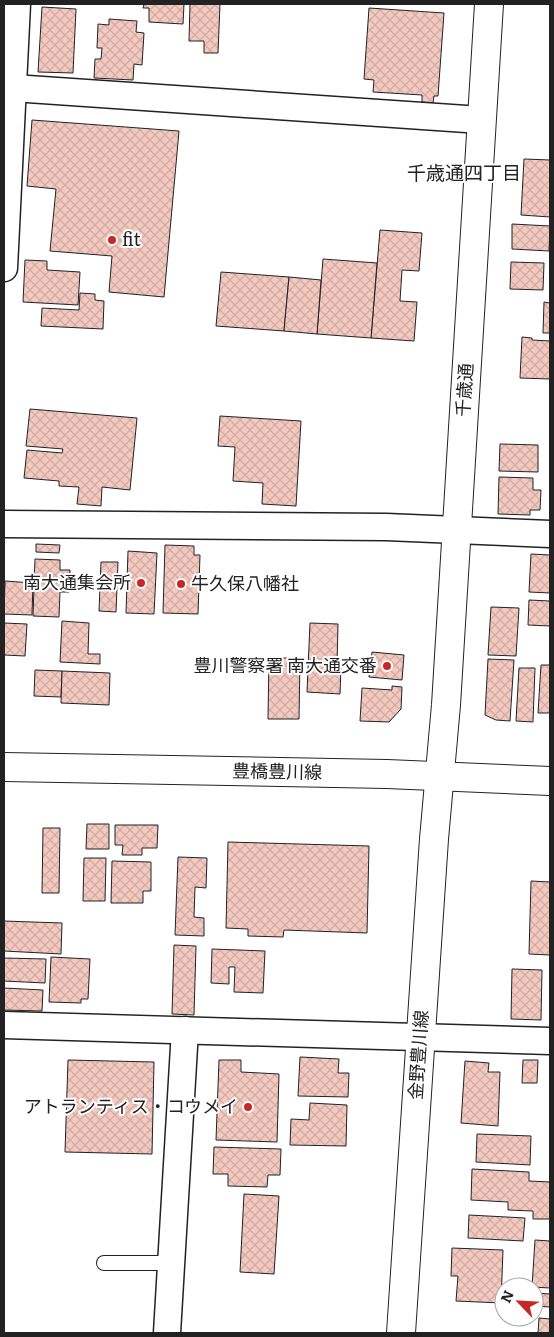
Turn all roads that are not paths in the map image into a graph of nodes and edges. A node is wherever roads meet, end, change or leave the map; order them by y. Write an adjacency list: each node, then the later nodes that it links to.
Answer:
1 (18, 4): 3 (street)
2 (489, 4): 4 (main road, 千歳通)
3 (13, 88): 4 (street); 5 (street)
4 (480, 120): 7 (main road, 千歳通)
5 (4, 268)
6 (4, 524): 7 (street)
7 (456, 530): 8 (street); 10 (main road, 千歳通)
8 (550, 534)
9 (4, 767): 10 (main road, 豊橋豊川線)
10 (439, 777): 11 (main road, 豊橋豊川線); 14 (main road, 金野豊川線)
11 (550, 781)
12 (4, 1025): 13 (street)
13 (185, 1030): 14 (street); 17 (street)
14 (420, 1037): 15 (street); 19 (main road, 金野豊川線)
15 (550, 1041)
16 (104, 1263): 17 (lane)
17 (171, 1263): 18 (street)
18 (167, 1333)
19 (401, 1333)

